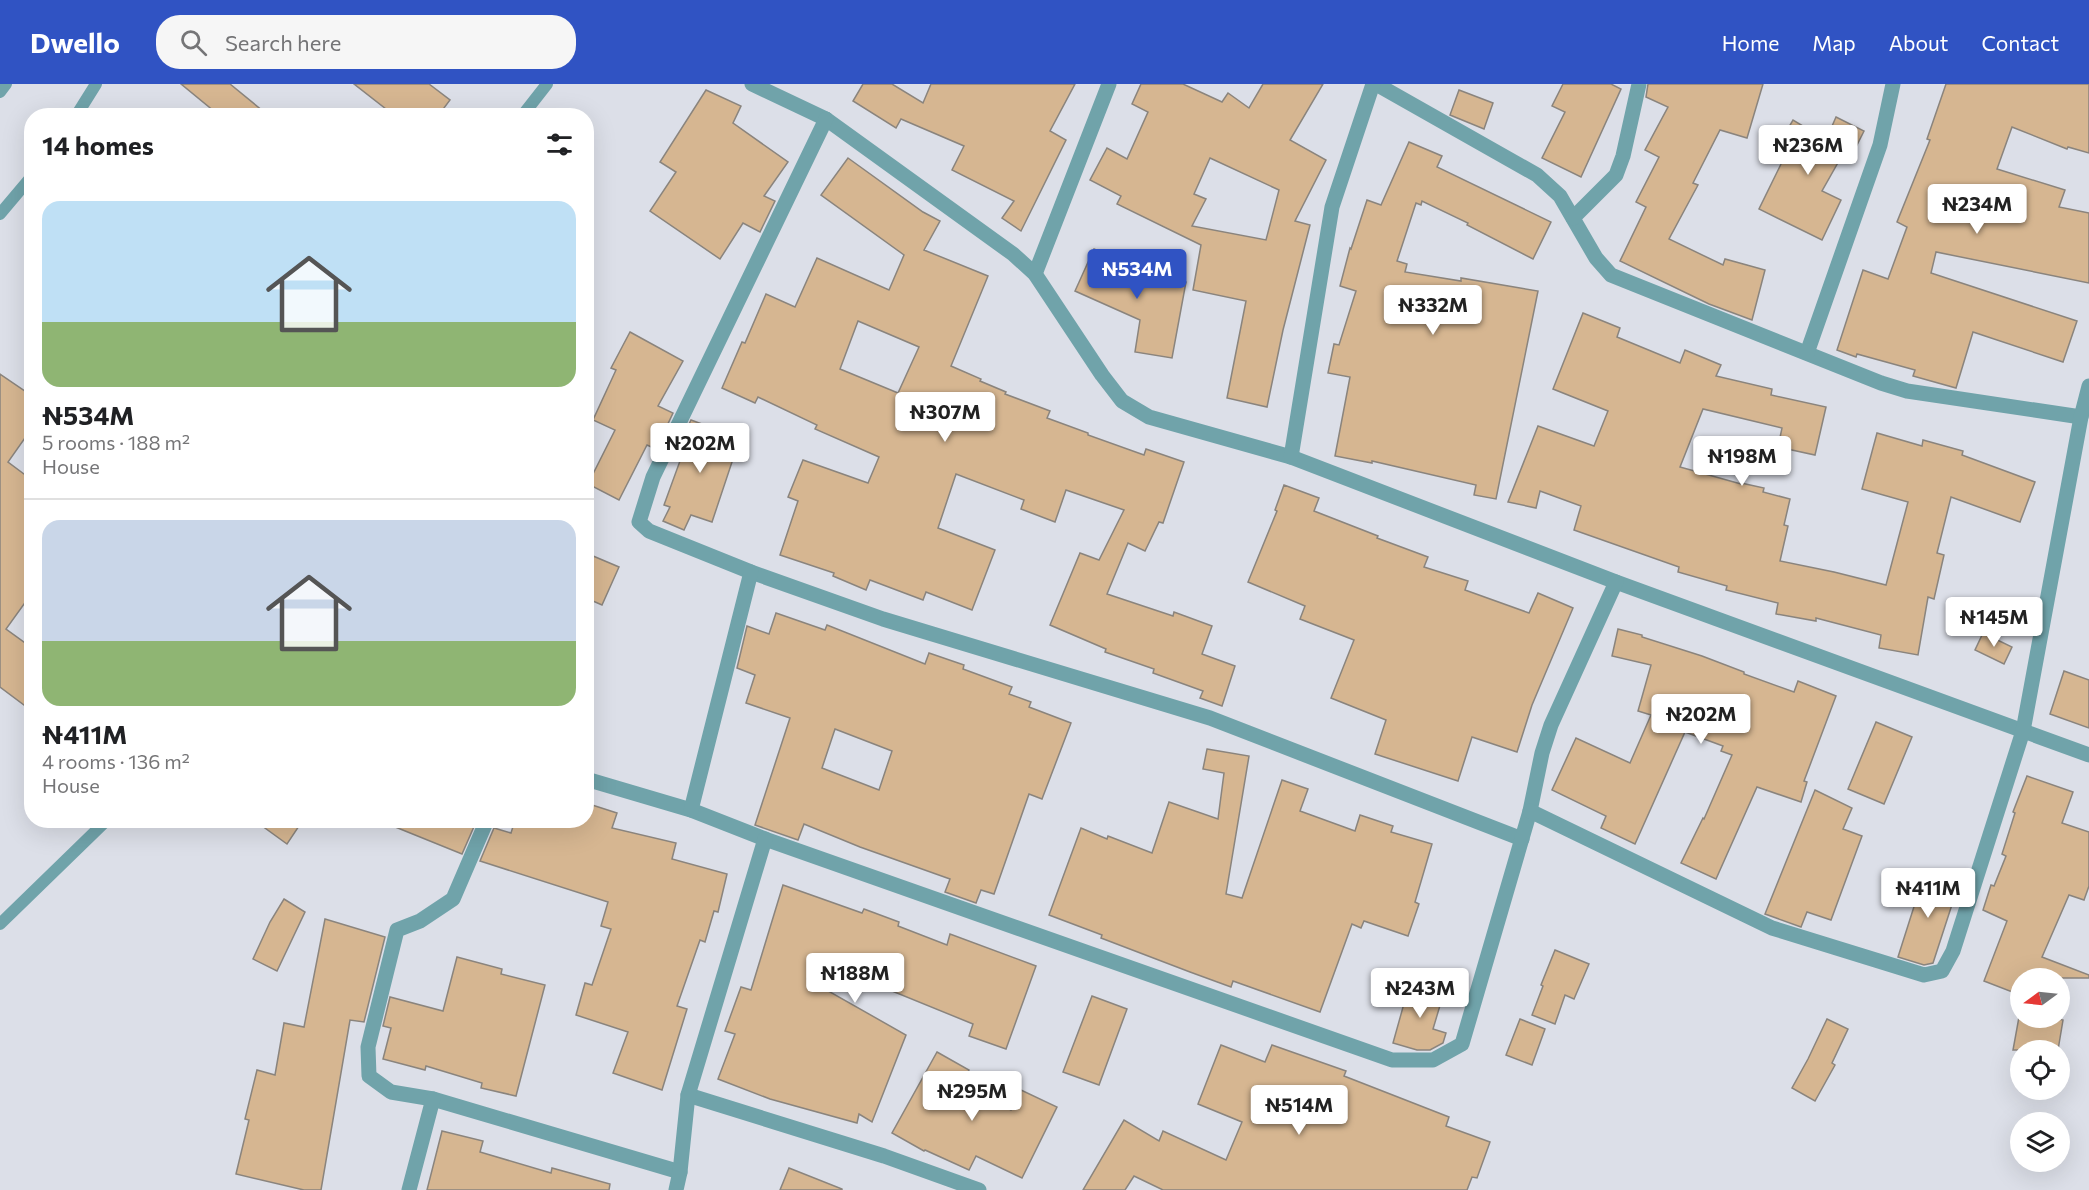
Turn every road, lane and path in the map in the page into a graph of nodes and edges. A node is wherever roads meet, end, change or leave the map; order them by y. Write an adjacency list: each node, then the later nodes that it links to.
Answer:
1 (6, 84): 9 (lane)
2 (96, 84): 10 (lane)
3 (547, 84): 11 (lane)
4 (752, 84): 12 (street)
5 (1109, 84): 16 (street)
6 (1375, 84): 15 (street); 20 (street)
7 (1639, 84): 15 (street)
8 (1893, 84): 17 (street)
9 (0, 92)
10 (81, 108)
11 (528, 108)
12 (826, 119): 16 (street); 21 (street)
13 (24, 186): 14 (lane)
14 (0, 214)
15 (1573, 218): 17 (street)
16 (1035, 274): 20 (street)
17 (1807, 353): 19 (street)
18 (2089, 386): 19 (street)
19 (2081, 417): 23 (street)
20 (1291, 457): 22 (street)
21 (751, 572): 26 (street); 31 (street)
22 (1616, 582): 23 (street); 27 (street)
23 (2023, 731): 24 (street); 27 (street)
24 (2089, 756)
25 (594, 781): 26 (street)
26 (691, 810): 30 (street)
27 (1530, 811): 31 (street)
28 (99, 828): 32 (lane)
29 (484, 828): 34 (street)
30 (765, 839): 31 (street); 33 (street)
31 (1522, 839)
32 (0, 924)
33 (688, 1095): 35 (street); 38 (street)
34 (433, 1099): 35 (street); 36 (street)
35 (680, 1172): 37 (street)
36 (409, 1190)
37 (676, 1190)
38 (979, 1190)

